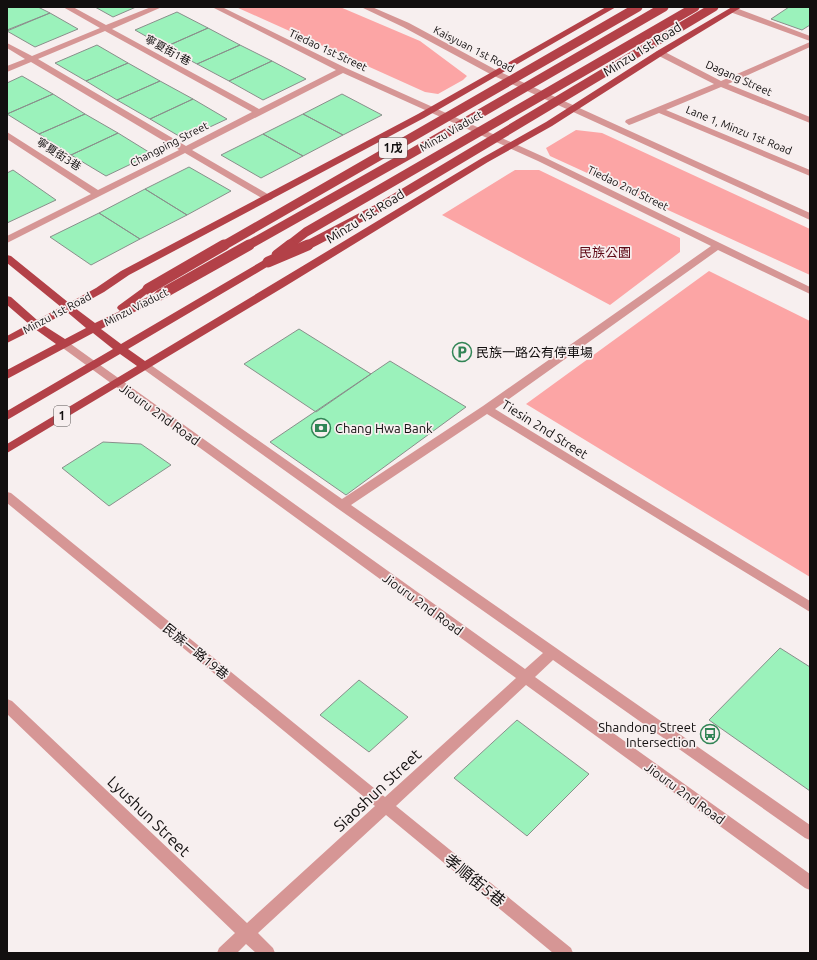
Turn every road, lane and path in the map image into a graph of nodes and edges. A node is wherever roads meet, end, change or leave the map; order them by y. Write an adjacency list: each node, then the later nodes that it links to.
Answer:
1 (67, 7): 11 (street, 寧夏街1巷)
2 (158, 7): 11 (street)
3 (216, 7): 18 (street, Tiedao 1st Street)
4 (365, 7): 19 (street, Kaisyuan 1st Road)
5 (612, 7): 19 (main road, Minzu 1st Road / 1戊)
6 (638, 7): 42 (main road, Minzu Viaduct / 1戊, bridge)
7 (664, 7): 42 (main road, Minzu Viaduct, bridge)
8 (695, 7): 37 (main road, Minzu Viaduct, bridge)
9 (714, 7): 37 (main road, Minzu Viaduct, bridge)
10 (736, 8): 12 (street); 15 (main road, Minzu 1st Road)
11 (105, 28): 16 (street); 24 (street, 寧夏街1巷)
12 (810, 39)
13 (810, 44): 20 (street)
14 (7, 45): 16 (street)
15 (660, 53): 20 (street, Dagang Street); 21 (main road, Minzu 1st Road)
16 (30, 59): 17 (street); 29 (street)
17 (7, 69)
18 (343, 70): 22 (street, Tiedao 1st Street); 24 (street, Changping Street)
19 (495, 73): 21 (street, Kaisyuan 1st Road); 22 (main road, Minzu 1st Road / 1戊)
20 (721, 84): 23 (street); 25 (street, Dagang Street)
21 (574, 109): 28 (main road, Minzu 1st Road); 33 (street)
22 (433, 110): 28 (street, Tiedao 2nd Street); 32 (main road, Minzu 1st Road / 1戊)
23 (659, 110): 26 (street); 30 (street, Lane 1, Minzu 1st Road)
24 (258, 112): 29 (street, Changping Street)
25 (810, 120)
26 (629, 122)
27 (7, 135): 31 (street, 寧夏街3巷)
28 (511, 145): 35 (street, Tiedao 2nd Street); 47 (main road, Minzu 1st Road)
29 (185, 150): 31 (street, Changping Street); 32 (street)
30 (810, 173)
31 (97, 194): 34 (street, Changping Street)
32 (268, 198): 40 (main road, Minzu 1st Road / 1戊)
33 (810, 217)
34 (7, 240)
35 (719, 245): 38 (street, Tiedao 2nd Street); 50 (street, Tiesin 2nd Street)
36 (7, 258): 40 (main road)
37 (268, 262): 45 (main road, Minzu Viaduct)
38 (810, 292)
39 (7, 299): 41 (main road, Jiouru 2nd Road)
40 (69, 307): 41 (main road, Minzu 1st Road); 42 (main road)
41 (35, 324): 43 (main road, Minzu 1st Road); 44 (main road, Jiouru 2nd Road)
42 (94, 328): 44 (main road, 1戊); 45 (main road)
43 (7, 340)
44 (64, 344): 46 (street, Jiouru 2nd Road); 48 (main road)
45 (120, 350): 46 (main road, 1); 47 (main road)
46 (93, 365): 49 (street, Jiouru 2nd Road); 51 (main road, 1)
47 (144, 366): 49 (main road, Minzu 1st Road / 1); 54 (street)
48 (7, 375)
49 (116, 382): 52 (main road, Minzu 1st Road / 1); 57 (street, Jiouru 2nd Road)
50 (487, 409): 54 (street); 55 (street, Tiesin 2nd Street)
51 (7, 416)
52 (7, 449)
53 (7, 496): 59 (street, 民族一路19巷)
54 (341, 505): 56 (street)
55 (810, 607)
56 (552, 653): 57 (street, Siaoshun Street); 60 (street)
57 (525, 677): 59 (street, Siaoshun Street); 61 (street, Jiouru 2nd Road)
58 (7, 706): 62 (street, Lyushun Street)
59 (386, 806): 62 (street, Siaoshun Street); 65 (street, 孝順街5巷)
60 (810, 833)
61 (810, 883)
62 (246, 933): 63 (street, Siaoshun Street); 64 (street, Lyushun Street)
63 (225, 953)
64 (267, 953)
65 (565, 953)

